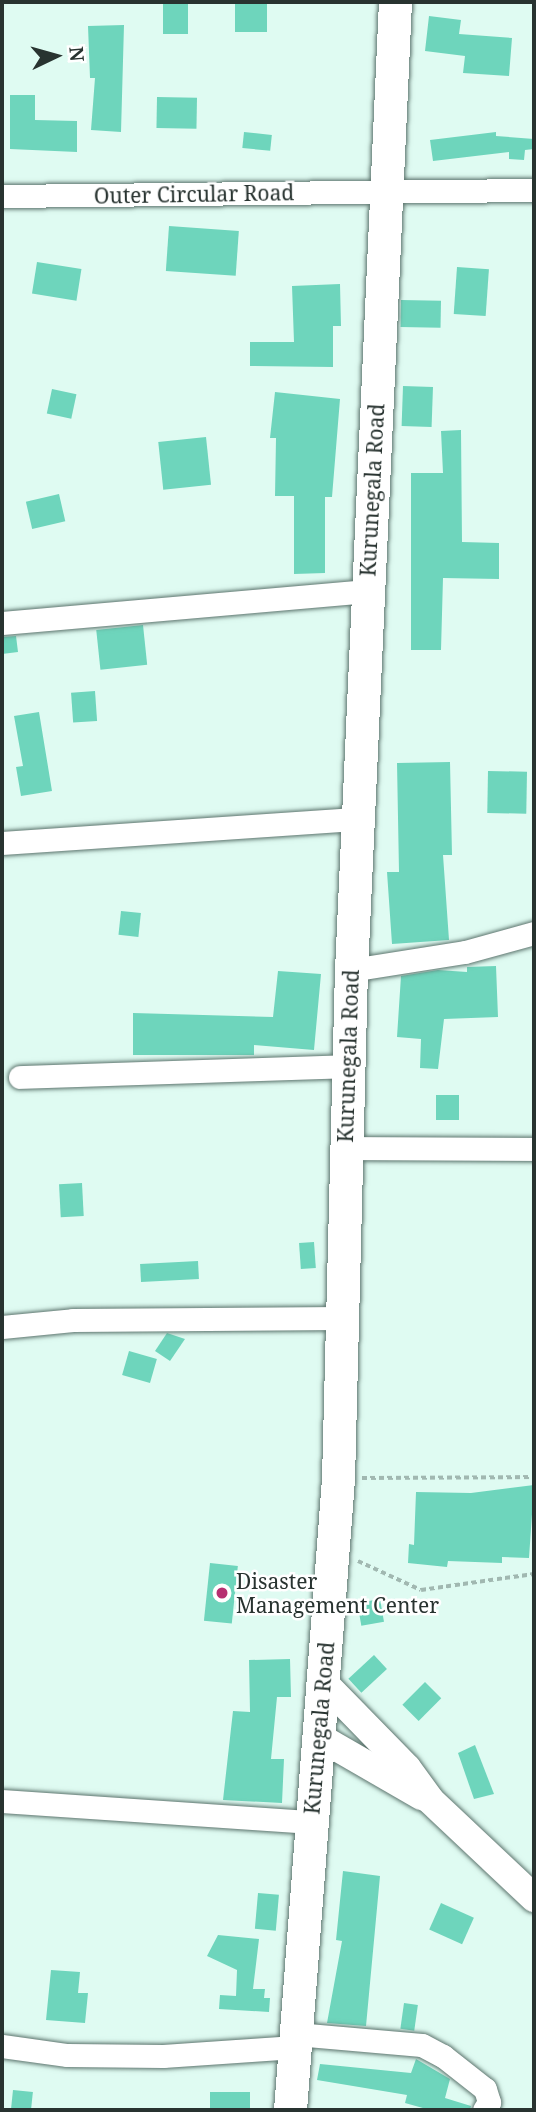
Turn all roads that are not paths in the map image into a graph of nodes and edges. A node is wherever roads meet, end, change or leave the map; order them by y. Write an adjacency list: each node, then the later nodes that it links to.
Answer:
1 (395, 2): 3 (highway, Kurunegala Road)
2 (534, 190): 3 (street, Outer Circular Road)
3 (386, 192): 4 (street, Outer Circular Road); 5 (highway, Kurunegala Road)
4 (2, 196)
5 (368, 591): 6 (street); 7 (highway, Kurunegala Road)
6 (2, 623)
7 (358, 819): 8 (street); 10 (highway, Kurunegala Road)
8 (2, 843)
9 (534, 933): 10 (street)
10 (351, 970): 11 (highway, Kurunegala Road)
11 (348, 1066): 12 (street); 13 (highway, Kurunegala Road)
12 (20, 1077)
13 (346, 1148): 14 (street); 15 (highway, Kurunegala Road)
14 (534, 1149)
15 (342, 1318): 16 (street); 17 (highway, Kurunegala Road)
16 (2, 1327)
17 (323, 1682): 18 (highway, Kurunegala Road); 19 (main road)
18 (319, 1737): 19 (main road); 21 (highway, Kurunegala Road)
19 (430, 1800): 22 (main road)
20 (2, 1801): 21 (street)
21 (311, 1822): 23 (highway, Kurunegala Road)
22 (534, 1898)
23 (295, 2040): 24 (street); 25 (highway, Kurunegala Road); 26 (street)
24 (2, 2046)
25 (290, 2110)
26 (484, 2110)

